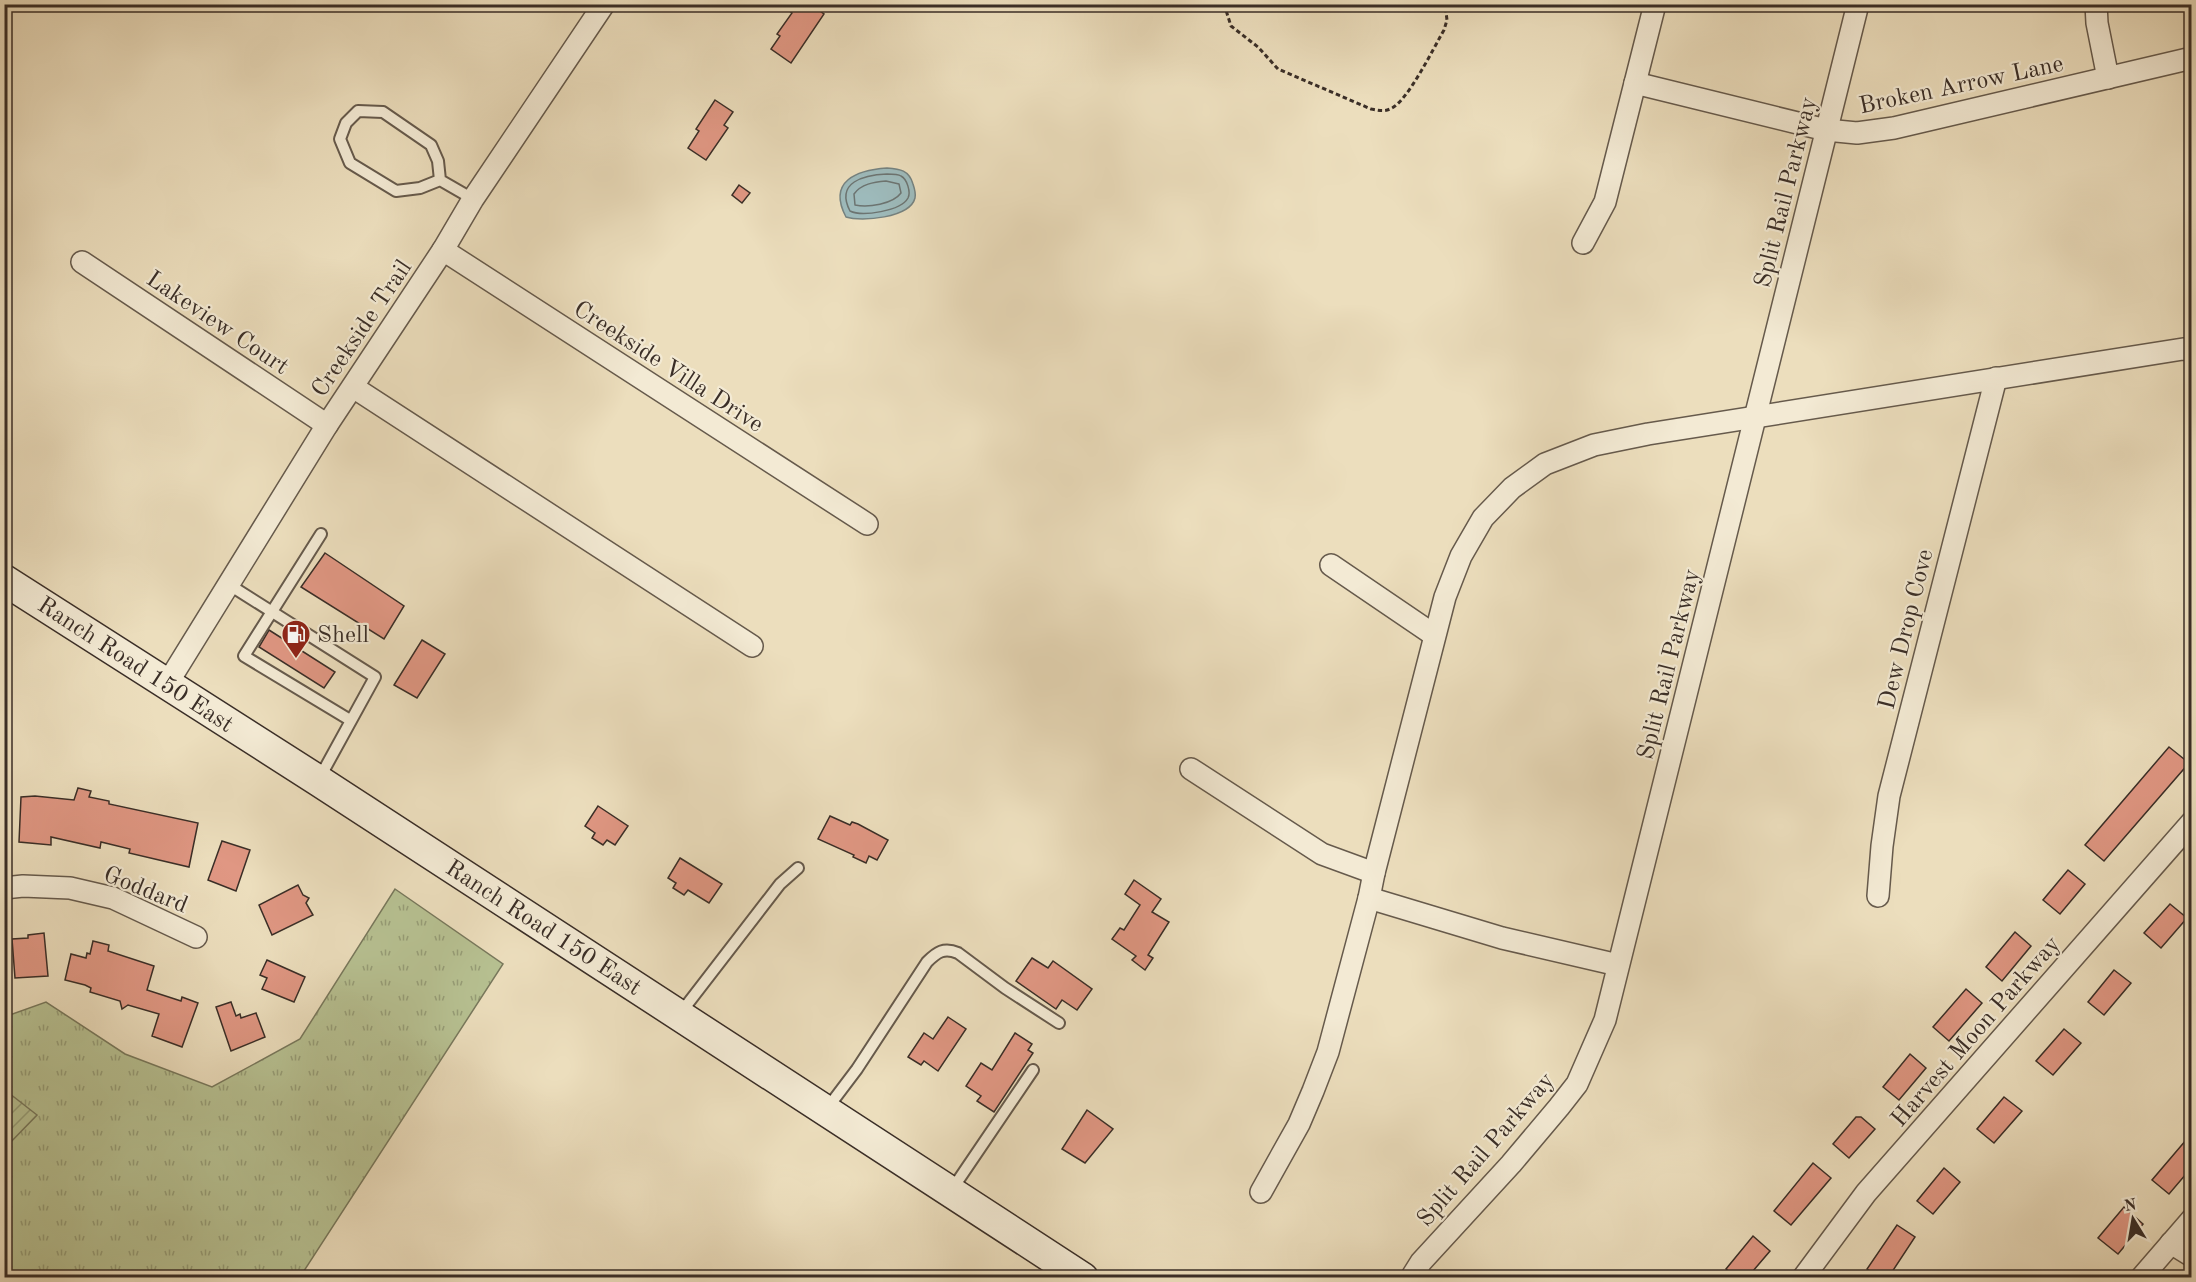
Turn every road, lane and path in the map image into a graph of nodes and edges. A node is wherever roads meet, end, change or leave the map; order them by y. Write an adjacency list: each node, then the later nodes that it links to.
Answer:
1 (604, 4): 12 (street, Creekside Trail)
2 (1224, 4): 3 (path)
3 (1445, 4)
4 (1655, 4): 9 (street)
5 (1858, 4): 10 (street, Split Rail Parkway)
6 (2096, 4): 8 (street)
7 (2192, 58): 8 (street, Broken Arrow Lane)
8 (2108, 78): 10 (street, Broken Arrow Lane)
9 (1635, 83): 10 (street, Broken Arrow Lane); 13 (street)
10 (1826, 130): 19 (street, Split Rail Parkway)
11 (441, 180): 11 (lane); 12 (lane)
12 (473, 199): 14 (street, Creekside Trail)
13 (1583, 243)
14 (443, 250): 18 (street, Creekside Trail); 21 (street, Creekside Villa Drive)
15 (82, 262): 20 (street, Lakeview Court)
16 (2192, 350): 17 (street)
17 (1996, 378): 19 (street); 37 (street, Dew Drop Cove)
18 (353, 387): 20 (street, Creekside Trail); 28 (street)
19 (1756, 417): 27 (street); 40 (street, Split Rail Parkway)
20 (327, 425): 25 (street, Creekside Trail)
21 (867, 524)
22 (321, 534): 26 (lane)
23 (1330, 565): 27 (street)
24 (4, 579): 29 (main road, Ranch Road 150 East)
25 (228, 584): 26 (lane); 29 (street, Creekside Trail)
26 (272, 612): 30 (lane); 30 (lane)
27 (1434, 635): 35 (street)
28 (752, 646)
29 (167, 684): 32 (main road, Ranch Road 150 East)
30 (350, 720): 32 (lane)
31 (1191, 768): 35 (street)
32 (319, 781): 41 (main road, Ranch Road 150 East)
33 (2192, 822): 52 (street, Harvest Moon Parkway)
34 (798, 868): 41 (lane)
35 (1374, 873): 38 (street)
36 (4, 888): 39 (street, Goddard)
37 (1878, 896)
38 (1369, 898): 40 (street); 46 (street)
39 (196, 937)
40 (1618, 965): 51 (street, Split Rail Parkway)
41 (679, 1015): 44 (main road, Ranch Road 150 East)
42 (1059, 1023): 44 (lane)
43 (1033, 1070): 45 (lane)
44 (826, 1110): 45 (main road, Ranch Road 150 East)
45 (950, 1191): 50 (main road, Ranch Road 150 East)
46 (1261, 1192)
47 (2192, 1219): 48 (street)
48 (2171, 1243): 49 (street); 53 (street)
49 (2192, 1256)
50 (1083, 1278)
51 (1411, 1278)
52 (1803, 1278)
53 (2141, 1278)

